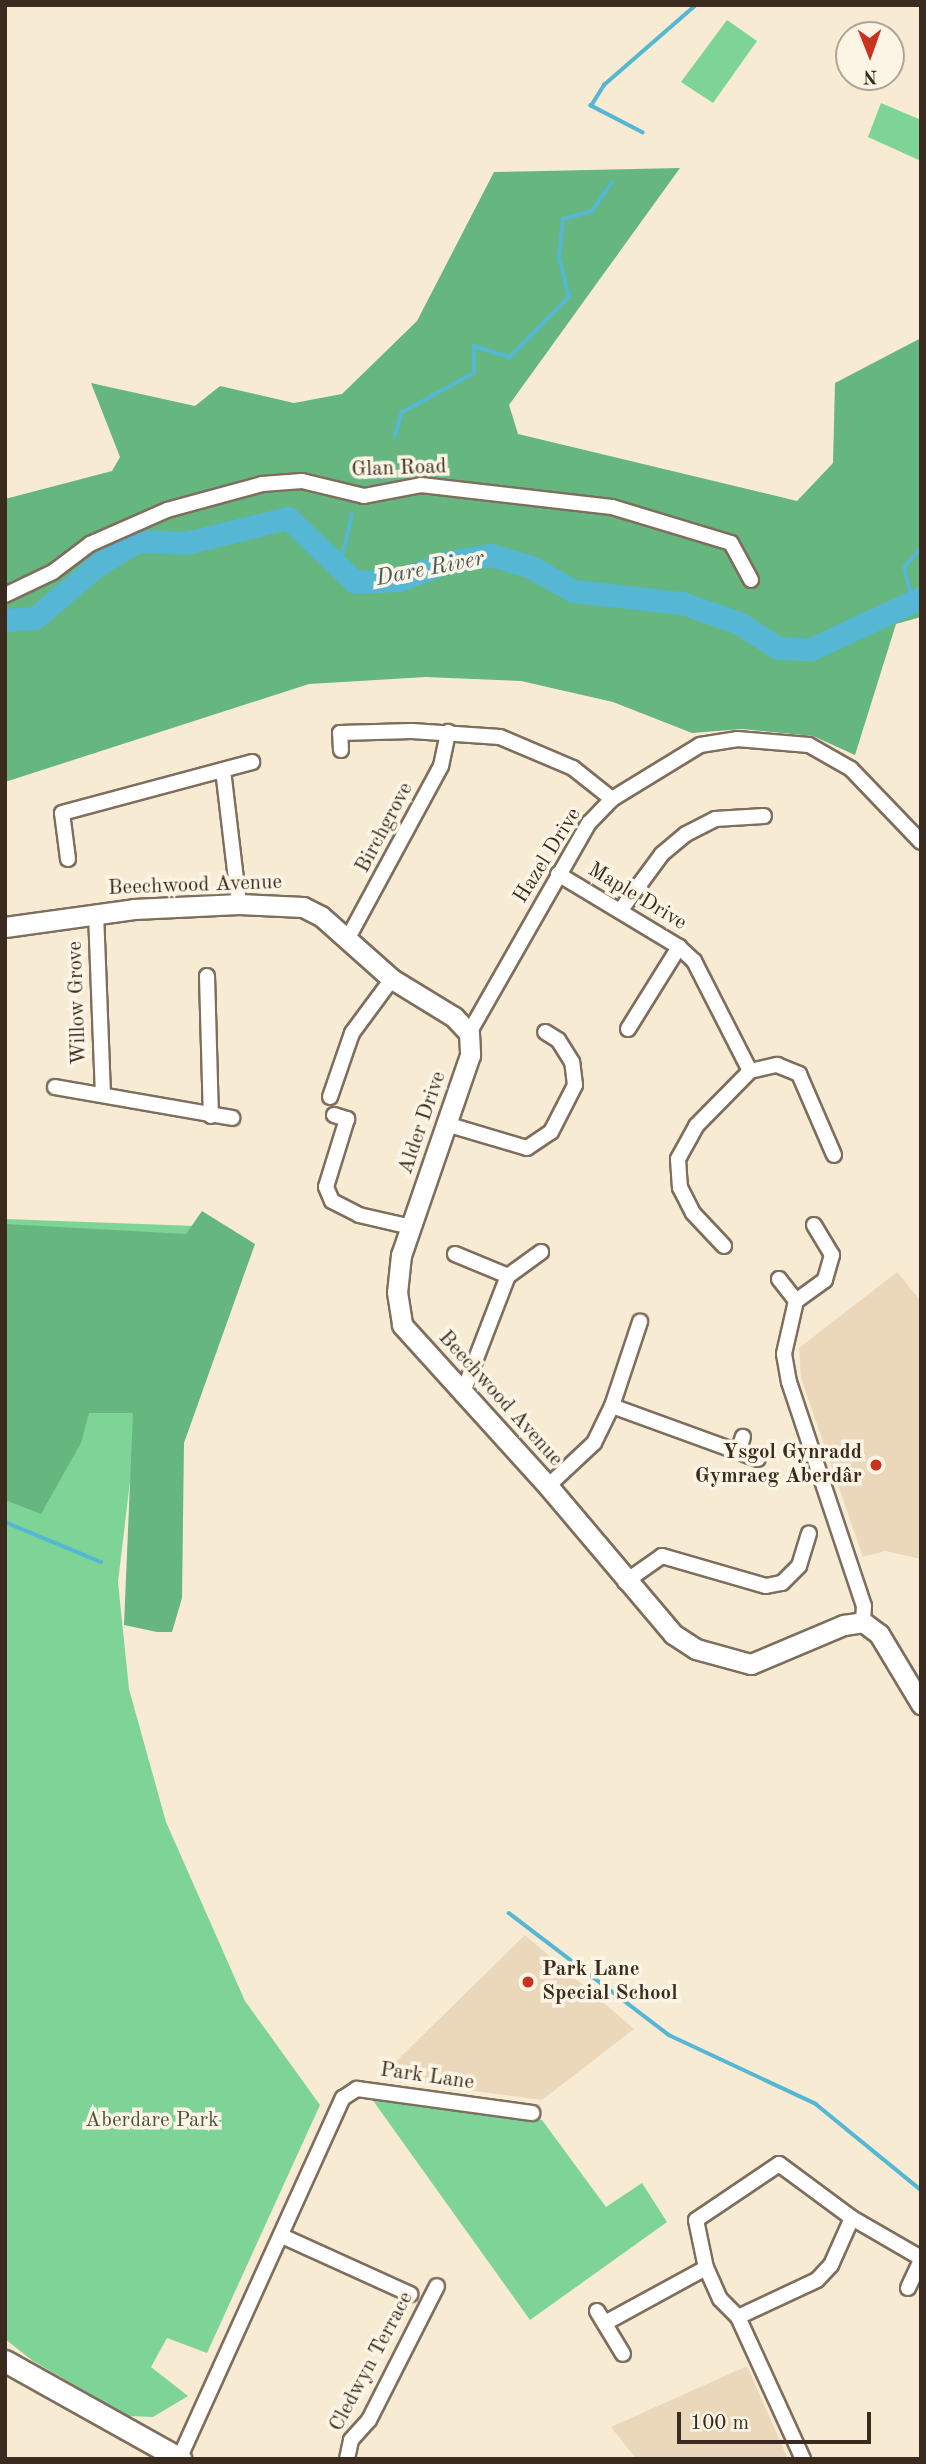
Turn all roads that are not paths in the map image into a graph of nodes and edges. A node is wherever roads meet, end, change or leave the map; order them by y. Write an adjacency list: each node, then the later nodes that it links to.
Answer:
1 (751, 580): 2 (street, Glan Road)
2 (5, 595)
3 (448, 732): 4 (street); 7 (street); 16 (street, Birchgrove)
4 (341, 750)
5 (252, 762): 6 (street)
6 (223, 770): 10 (street); 12 (street)
7 (612, 799): 9 (street, Hazel Drive); 11 (street, Hazel Drive)
8 (764, 816): 13 (street)
9 (921, 842)
10 (68, 859)
11 (558, 874): 13 (street, Maple Drive); 22 (street, Hazel Drive)
12 (239, 904): 14 (street, Beechwood Avenue); 16 (street, Beechwood Avenue)
13 (620, 911): 17 (street, Maple Drive)
14 (96, 913): 15 (street, Beechwood Avenue); 25 (street, Willow Grove)
15 (5, 927)
16 (348, 938): 19 (street, Beechwood Avenue)
17 (679, 947): 20 (street); 23 (street, Maple Drive)
18 (208, 976): 28 (street)
19 (392, 979): 22 (street, Beechwood Avenue); 26 (street)
20 (628, 1029)
21 (545, 1032): 30 (street)
22 (469, 1033): 30 (street, Alder Drive)
23 (750, 1071): 31 (street); 34 (street)
24 (55, 1087): 25 (street, Willow Grove)
25 (103, 1092): 28 (street, Willow Grove)
26 (330, 1097)
27 (334, 1115): 33 (street)
28 (211, 1116): 29 (street, Willow Grove)
29 (232, 1118)
30 (446, 1124): 33 (street, Alder Drive)
31 (834, 1155)
32 (814, 1225): 39 (street)
33 (411, 1227): 41 (street, Beechwood Avenue)
34 (724, 1246)
35 (541, 1252): 37 (street)
36 (455, 1254): 37 (street)
37 (508, 1276): 41 (street)
38 (779, 1279): 39 (street)
39 (796, 1301): 49 (street)
40 (640, 1322): 42 (street)
41 (462, 1395): 46 (street, Beechwood Avenue)
42 (612, 1406): 44 (street); 46 (street)
43 (743, 1437): 44 (street)
44 (738, 1452): 45 (street)
45 (758, 1459)
46 (548, 1486): 48 (street, Beechwood Avenue)
47 (810, 1533): 48 (street)
48 (625, 1582): 49 (street, Beechwood Avenue)
49 (863, 1622): 50 (street)
50 (921, 1704)
51 (532, 2113): 53 (street, Park Lane)
52 (852, 2218): 54 (street); 55 (street); 59 (street)
53 (282, 2236): 58 (street); 62 (street, Park Lane)
54 (920, 2257): 57 (street)
55 (706, 2268): 59 (street); 60 (street)
56 (437, 2286): 63 (street, Cledwyn Terrace)
57 (908, 2288)
58 (410, 2294)
59 (738, 2317): 64 (street)
60 (624, 2354)
61 (5, 2361): 62 (main road)
62 (179, 2459)
63 (347, 2459)
64 (803, 2459)

